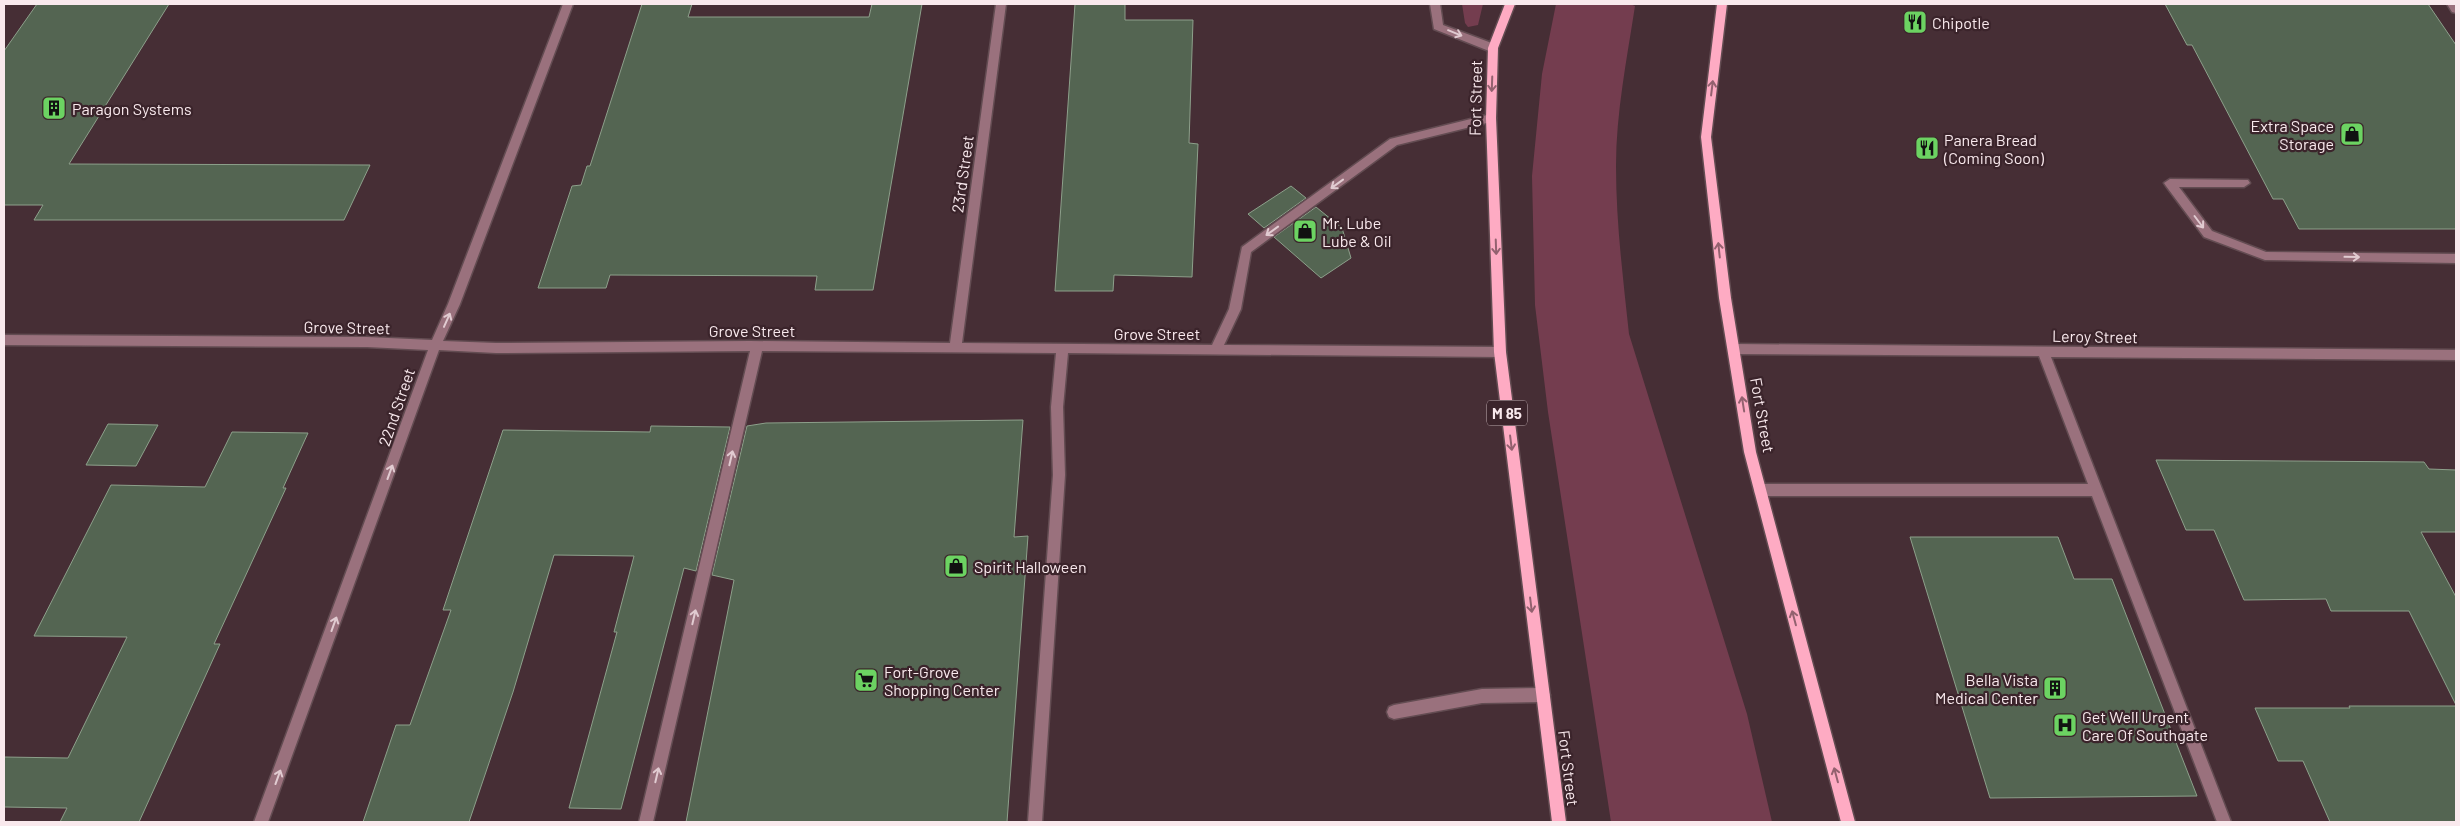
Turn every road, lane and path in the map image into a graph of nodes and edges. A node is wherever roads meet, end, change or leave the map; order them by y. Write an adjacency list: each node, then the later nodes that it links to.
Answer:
1 (568, 4): 13 (street, 22nd Street, one-way to 1)
2 (1001, 4): 15 (street, 23rd Street)
3 (1435, 4): 8 (street, one-way to 8)
4 (1510, 4): 8 (main road, Fort Street / M 85)
5 (1722, 4): 17 (main road, Fort Street, one-way to 5)
6 (2452, 4): 7 (street)
7 (2456, 10)
8 (1493, 48): 9 (main road, Fort Street / M 85, one-way to 9)
9 (1491, 118): 18 (street, one-way to 18); 19 (main road, Fort Street / M 85, one-way to 19)
10 (2244, 183): 11 (street, one-way to 11)
11 (2456, 259)
12 (4, 340): 13 (street, Grove Street)
13 (435, 346): 14 (street, Grove Street); 26 (street, 22nd Street, one-way to 13)
14 (757, 346): 15 (street, Grove Street); 27 (street, one-way to 14)
15 (955, 348): 16 (street, Grove Street)
16 (1062, 349): 18 (street, Grove Street); 28 (street)
17 (1734, 349): 20 (street, Leroy Street); 22 (main road, Fort Street, one-way to 17)
18 (1216, 350): 19 (street, Grove Street)
19 (1500, 352): 24 (main road, Fort Street / M 85, one-way to 24)
20 (2043, 352): 21 (street, Leroy Street); 23 (street)
21 (2456, 355)
22 (1760, 490): 23 (street); 30 (main road, Fort Street, one-way to 22)
23 (2096, 490): 31 (street)
24 (1543, 695): 25 (street); 29 (main road, Fort Street / M 85)
25 (1394, 712)
26 (261, 822)
27 (646, 822)
28 (1035, 822)
29 (1559, 822)
30 (1848, 822)
31 (2224, 822)

